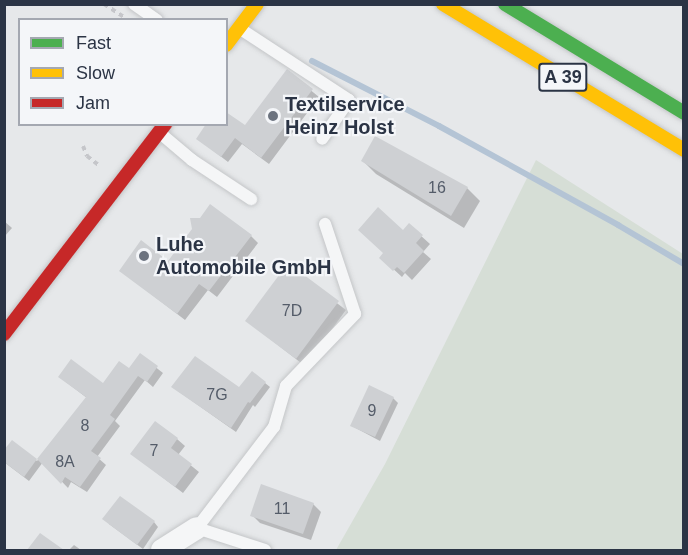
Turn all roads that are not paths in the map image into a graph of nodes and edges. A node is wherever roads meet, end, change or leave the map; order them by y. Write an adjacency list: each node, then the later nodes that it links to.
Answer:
1 (134, 4): 5 (lane)
2 (257, 4): 6 (main road)
3 (443, 4): 11 (main road, A 39)
4 (505, 4): 8 (main road, A 39)
5 (154, 18)
6 (239, 28): 7 (main road); 10 (lane)
7 (228, 42)
8 (684, 113)
9 (162, 128): 12 (lane); 14 (main road)
10 (322, 139)
11 (684, 150)
12 (251, 199)
13 (325, 224): 15 (lane)
14 (4, 334)
15 (197, 528): 16 (street); 17 (lane)
16 (162, 550)
17 (265, 550)

